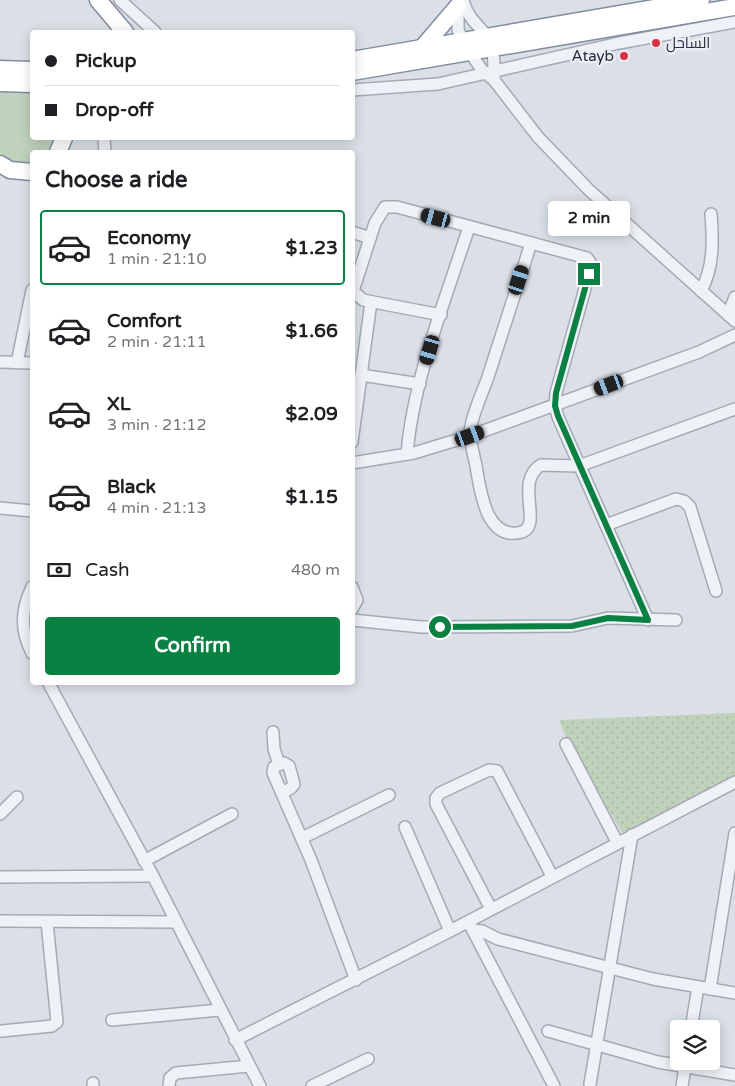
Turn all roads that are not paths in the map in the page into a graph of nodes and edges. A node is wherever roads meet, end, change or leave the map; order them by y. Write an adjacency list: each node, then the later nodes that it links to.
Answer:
1 (98, 0): 7 (highway)
2 (120, 0): 8 (street)
3 (701, 0): 9 (highway)
4 (461, 2): 9 (street); 10 (street); 11 (highway)
5 (735, 7): 9 (highway)
6 (735, 22): 15 (street)
7 (123, 30)
8 (151, 30)
9 (490, 43): 10 (highway); 15 (street)
10 (467, 47): 11 (highway); 14 (highway); 15 (street)
11 (422, 48): 12 (highway)
12 (355, 59)
13 (0, 69): 16 (highway)
14 (355, 71)
15 (491, 76): 19 (street); 28 (street)
16 (30, 80)
17 (30, 81): 18 (highway)
18 (0, 83)
19 (355, 90)
20 (0, 164): 21 (highway)
21 (30, 172)
22 (711, 214): 28 (street)
23 (469, 227): 25 (street); 26 (street); 33 (street)
24 (355, 233): 25 (street)
25 (370, 238): 27 (street)
26 (531, 243): 41 (street); 44 (street)
27 (355, 285)
28 (701, 291): 34 (street)
29 (355, 293): 32 (street)
30 (735, 297): 34 (street)
31 (30, 300): 37 (street)
32 (371, 302): 33 (street); 39 (street)
33 (441, 315): 40 (street)
34 (731, 318)
35 (735, 335): 41 (street)
36 (0, 362): 37 (street)
37 (17, 363): 38 (street)
38 (30, 364)
39 (361, 375): 40 (street); 43 (street)
40 (420, 384): 45 (street)
41 (555, 406): 44 (street); 47 (street)
42 (735, 409): 47 (street)
43 (355, 420)
44 (470, 436): 45 (street); 47 (street)
45 (407, 454): 46 (street)
46 (355, 463)
47 (579, 466): 50 (street)
48 (0, 508): 49 (street)
49 (30, 511)
50 (606, 525): 51 (street); 54 (street)
51 (716, 591)
52 (30, 592): 56 (street)
53 (355, 620): 54 (street)
54 (648, 620): 55 (street)
55 (676, 620)
56 (30, 649)
57 (50, 685): 72 (street)
58 (273, 732): 60 (street)
59 (566, 744): 71 (street)
60 (279, 764): 62 (street); 62 (street)
61 (735, 782): 69 (street)
62 (282, 793): 70 (street)
63 (390, 795): 70 (street)
64 (17, 797): 65 (street)
65 (0, 814)
66 (232, 814): 72 (street)
67 (405, 827): 81 (street)
68 (735, 833): 85 (street)
69 (632, 835): 71 (street); 82 (street)
70 (302, 838): 83 (street)
71 (617, 842): 74 (street)
72 (144, 861): 73 (street)
73 (153, 876): 75 (street); 79 (street)
74 (552, 876): 76 (street); 76 (street)
75 (0, 877)
76 (491, 909): 80 (street)
77 (0, 921): 78 (street)
78 (47, 922): 79 (street); 90 (street)
79 (176, 922): 87 (street)
80 (471, 926): 81 (street); 82 (street); 104 (street)
81 (450, 931): 83 (street)
82 (610, 968): 84 (street); 93 (street)
83 (356, 980): 92 (street)
84 (698, 987): 85 (street); 89 (street)
85 (710, 989): 86 (street)
86 (735, 993)
87 (220, 1010): 88 (street); 92 (street)
88 (112, 1020)
89 (692, 1020)
90 (2, 1031)
91 (548, 1031): 93 (street)
92 (235, 1040): 96 (street)
93 (597, 1046): 95 (street); 100 (street)
94 (368, 1059): 103 (street)
95 (670, 1061)
96 (249, 1066): 101 (street); 102 (street)
97 (685, 1070): 105 (street)
98 (715, 1070): 99 (street)
99 (735, 1074)
100 (590, 1084)
101 (169, 1086)
102 (260, 1086)
103 (312, 1086)
104 (554, 1086)
105 (682, 1086)

